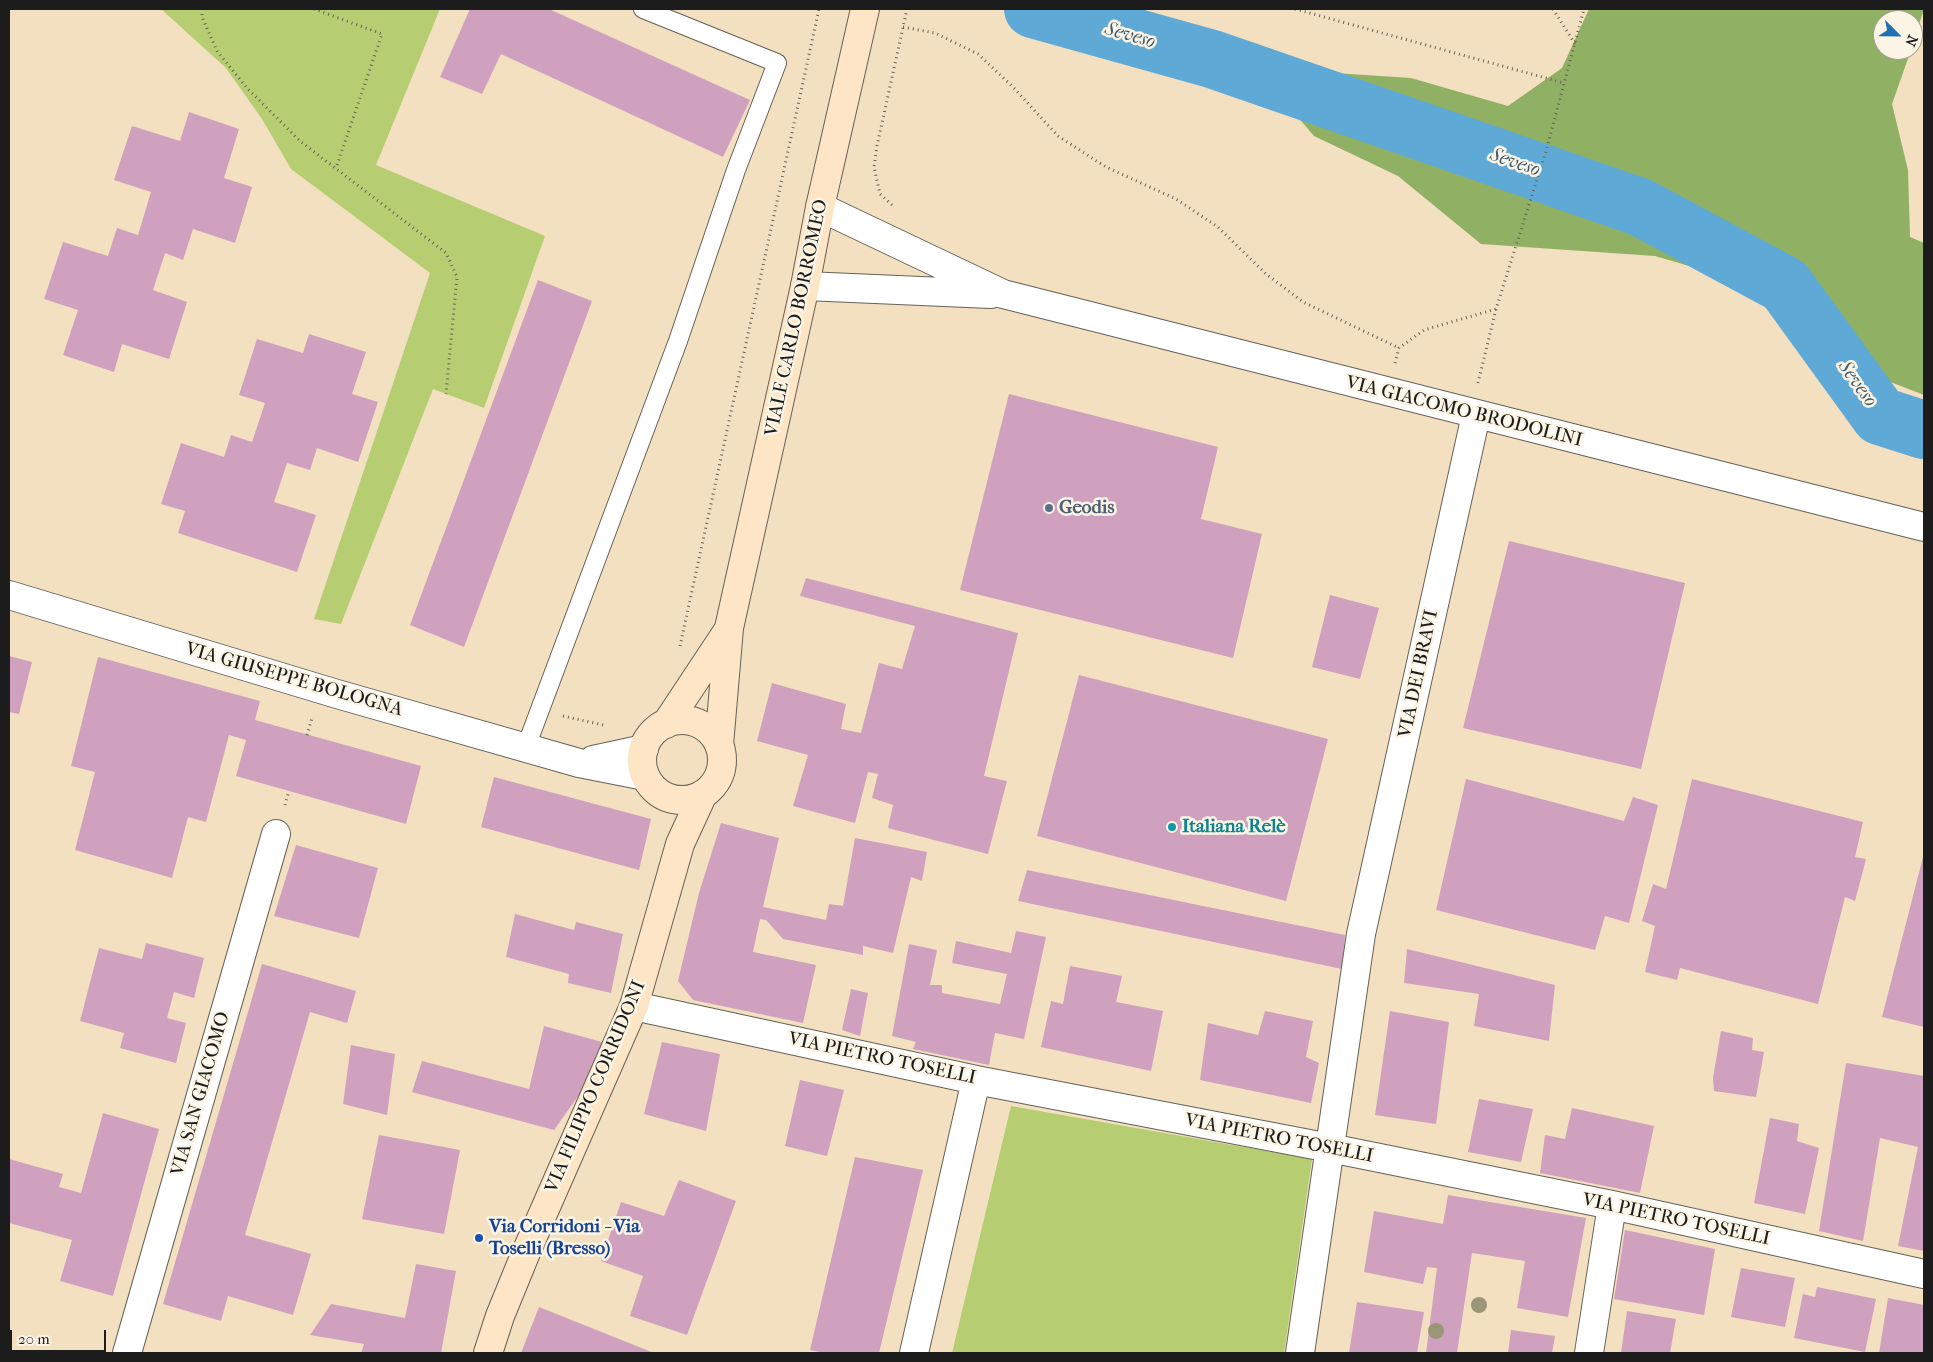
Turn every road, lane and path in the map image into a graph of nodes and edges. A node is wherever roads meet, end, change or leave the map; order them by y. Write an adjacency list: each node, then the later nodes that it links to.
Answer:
1 (202, 9): 13 (path)
2 (314, 9): 13 (path)
3 (643, 9): 28 (lane)
4 (820, 9): 27 (path)
5 (907, 9): 10 (path)
6 (1295, 9): 12 (path)
7 (1553, 9): 11 (path)
8 (1584, 9): 11 (path)
9 (865, 10): 15 (street, VIALE CARLO BORROMEO)
10 (903, 27): 14 (path); 19 (path)
11 (1575, 44): 12 (path)
12 (1564, 83): 18 (path)
13 (336, 168): 22 (path)
14 (892, 206)
15 (820, 207): 16 (street, VIALE CARLO BORROMEO); 17 (street, VIA GIACOMO BRODOLINI)
16 (805, 286): 17 (street, VIA GIACOMO BRODOLINI); 26 (street, VIALE CARLO BORROMEO)
17 (1003, 294): 23 (street, VIA GIACOMO BRODOLINI)
18 (1496, 309): 19 (path); 21 (path)
19 (1399, 348): 20 (path)
20 (1393, 370)
21 (1477, 385)
22 (446, 394)
23 (1476, 415): 24 (street, VIA GIACOMO BRODOLINI); 42 (street, VIA DEI BRAVI)
24 (1924, 527)
25 (9, 595): 32 (street, VIA GIUSEPPE BOLOGNA)
26 (730, 628): 29 (street, VIALE CARLO BORROMEO); 31 (street, VIALE CARLO BORROMEO)
27 (679, 652)
28 (540, 711): 30 (path); 32 (lane)
29 (666, 724): 31 (street); 33 (street)
30 (610, 726)
31 (719, 745): 36 (street)
32 (526, 747): 34 (street, VIA GIUSEPPE BOLOGNA)
33 (644, 749): 34 (street, VIA GIUSEPPE BOLOGNA); 35 (street)
34 (579, 763): 35 (street, VIA GIUSEPPE BOLOGNA)
35 (645, 776): 37 (street)
36 (703, 794): 37 (street); 39 (street, VIA FILIPPO CORRIDONI)
37 (674, 800): 39 (street, VIA FILIPPO CORRIDONI)
38 (276, 834): 45 (street, VIA SAN GIACOMO)
39 (680, 844): 40 (street, VIA FILIPPO CORRIDONI)
40 (634, 1006): 41 (street, VIA PIETRO TOSELLI); 46 (street, VIA FILIPPO CORRIDONI)
41 (976, 1080): 42 (street, VIA PIETRO TOSELLI); 47 (street)
42 (1330, 1148): 43 (street, VIA PIETRO TOSELLI); 48 (street, VIA DEI BRAVI)
43 (1612, 1205): 44 (street, VIA PIETRO TOSELLI); 49 (street)
44 (1924, 1274)
45 (127, 1353)
46 (488, 1353)
47 (914, 1353)
48 (1300, 1353)
49 (1589, 1353)

